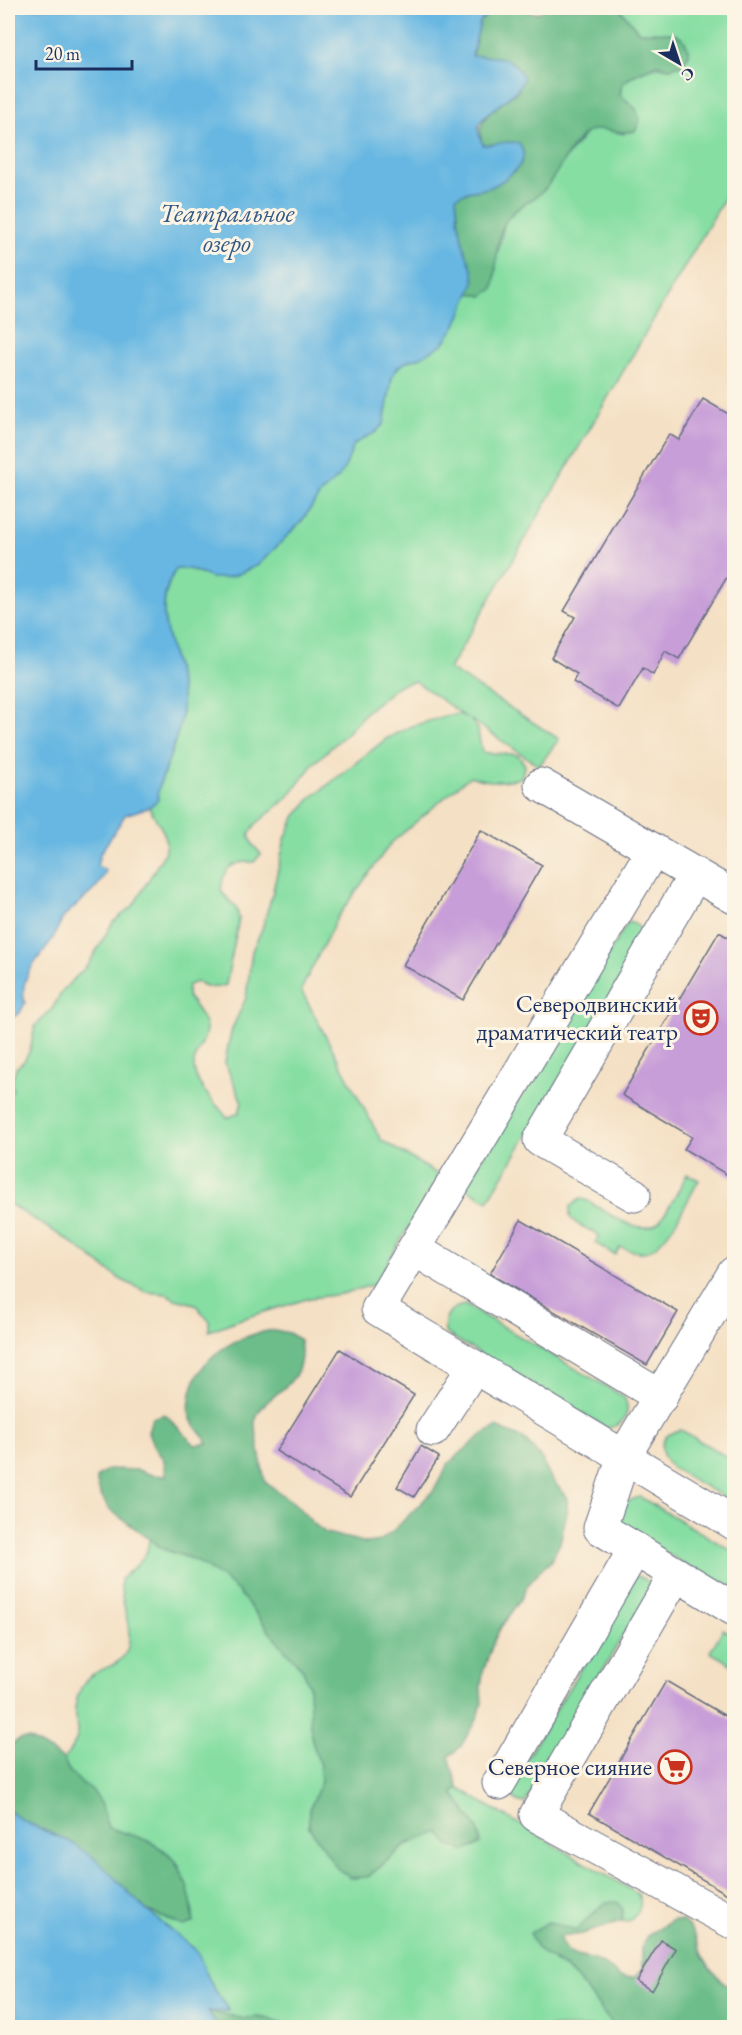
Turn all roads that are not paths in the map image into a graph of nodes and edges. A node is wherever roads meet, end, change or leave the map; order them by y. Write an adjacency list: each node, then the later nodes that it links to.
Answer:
1 (541, 785): 2 (lane)
2 (653, 850): 3 (lane); 6 (lane)
3 (695, 875): 4 (lane); 5 (lane)
4 (735, 897)
5 (634, 1195)
6 (414, 1249): 8 (lane); 9 (lane)
7 (735, 1274): 9 (lane)
8 (474, 1367): 10 (lane); 11 (lane)
9 (661, 1397): 11 (lane)
10 (433, 1430)
11 (624, 1456): 12 (lane); 13 (lane)
12 (735, 1523)
13 (635, 1549): 14 (lane); 16 (lane)
14 (676, 1574): 15 (lane); 17 (lane)
15 (735, 1609)
16 (499, 1783)
17 (735, 1923)

